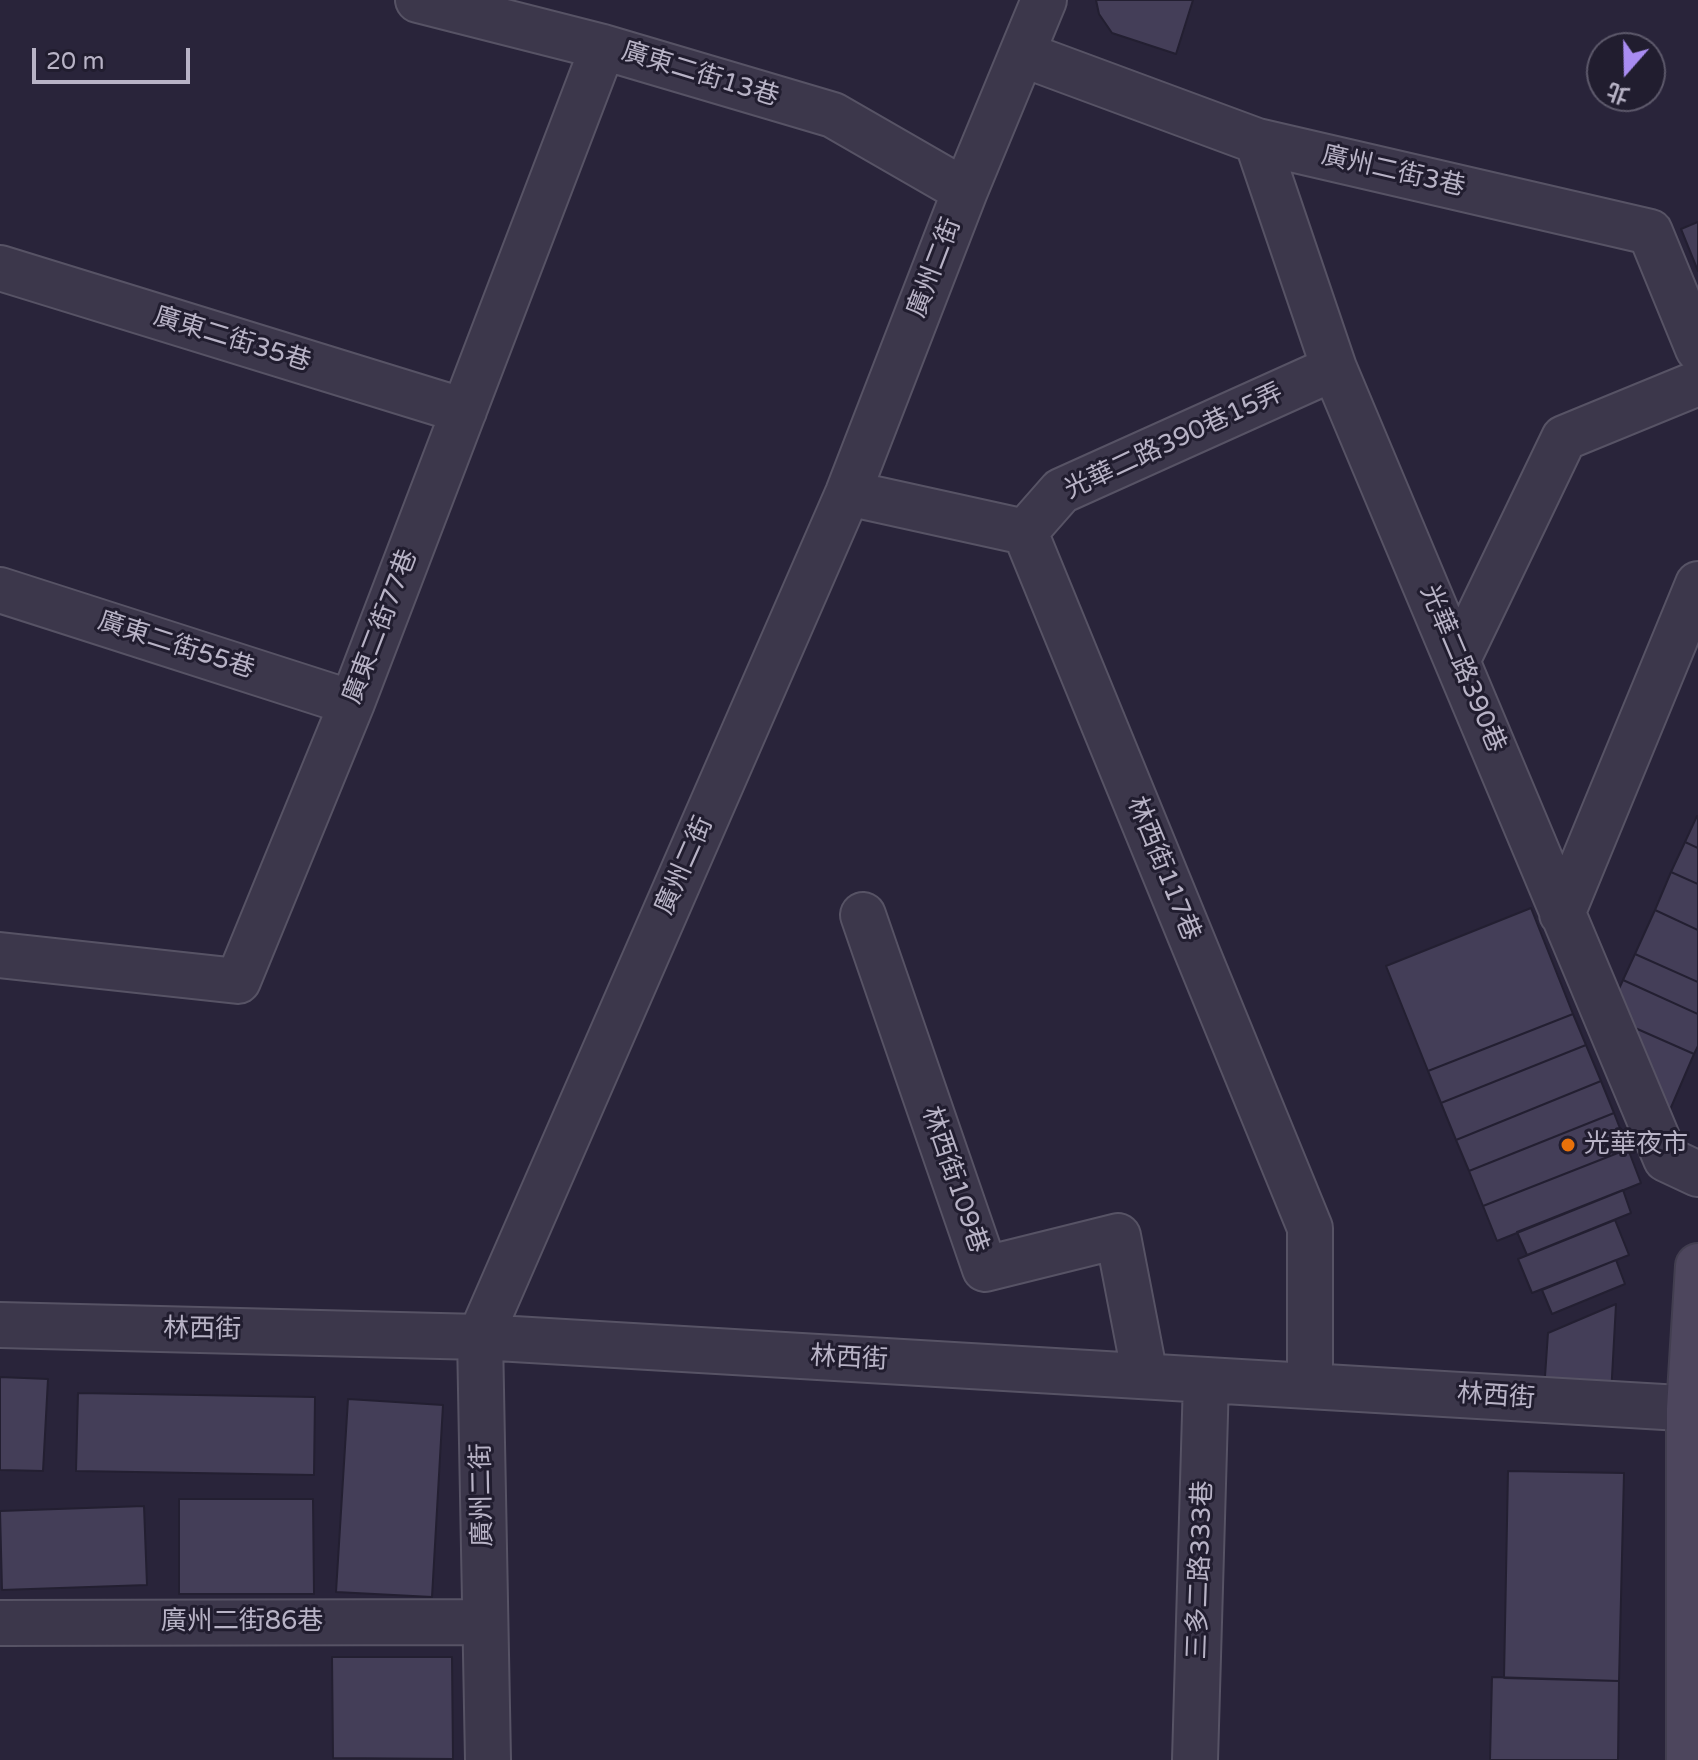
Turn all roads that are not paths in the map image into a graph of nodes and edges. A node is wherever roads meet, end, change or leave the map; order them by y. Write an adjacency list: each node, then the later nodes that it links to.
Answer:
1 (418, 0): 3 (street, 廣東二街13巷)
2 (1044, 0): 4 (street, 廣州二街)
3 (603, 47): 6 (street, 廣東二街13巷); 11 (street, 廣東二街77巷)
4 (1022, 54): 5 (street, 廣州二街3巷); 6 (street, 廣州二街)
5 (1257, 141): 8 (street, 廣州二街3巷); 9 (street, 光華二路390巷)
6 (965, 191): 12 (street, 廣州二街)
7 (0, 268): 11 (street, 廣東二街35巷)
8 (1698, 349)
9 (1334, 368): 13 (street, 光華二路390巷15弄); 16 (street, 光華二路390巷)
10 (1698, 383): 16 (street)
11 (464, 411): 17 (street, 廣東二街77巷)
12 (848, 493): 13 (street); 24 (street, 廣州二街)
13 (1025, 532): 27 (street, 林西街117巷)
14 (1698, 584): 18 (street)
15 (0, 590): 17 (street, 廣東二街55巷)
16 (1458, 659): 18 (street, 光華二路390巷)
17 (352, 703): 20 (street, 廣東二街77巷)
18 (1562, 914): 21 (street, 光華二路390巷)
19 (863, 915): 25 (street, 林西街109巷)
20 (0, 955)
21 (1698, 1174)
22 (1698, 1266): 28 (street)
23 (0, 1325): 24 (street, 林西街)
24 (480, 1337): 25 (street, 林西街); 29 (street, 廣州二街)
25 (1145, 1376): 26 (street, 林西街)
26 (1206, 1380): 27 (street, 林西街); 32 (street, 三多二路333巷)
27 (1310, 1386): 28 (street, 林西街)
28 (1694, 1409): 33 (street)
29 (485, 1622): 30 (street, 廣州二街86巷); 31 (street, 廣州二街)
30 (0, 1623)
31 (488, 1760)
32 (1195, 1760)
33 (1689, 1760)

